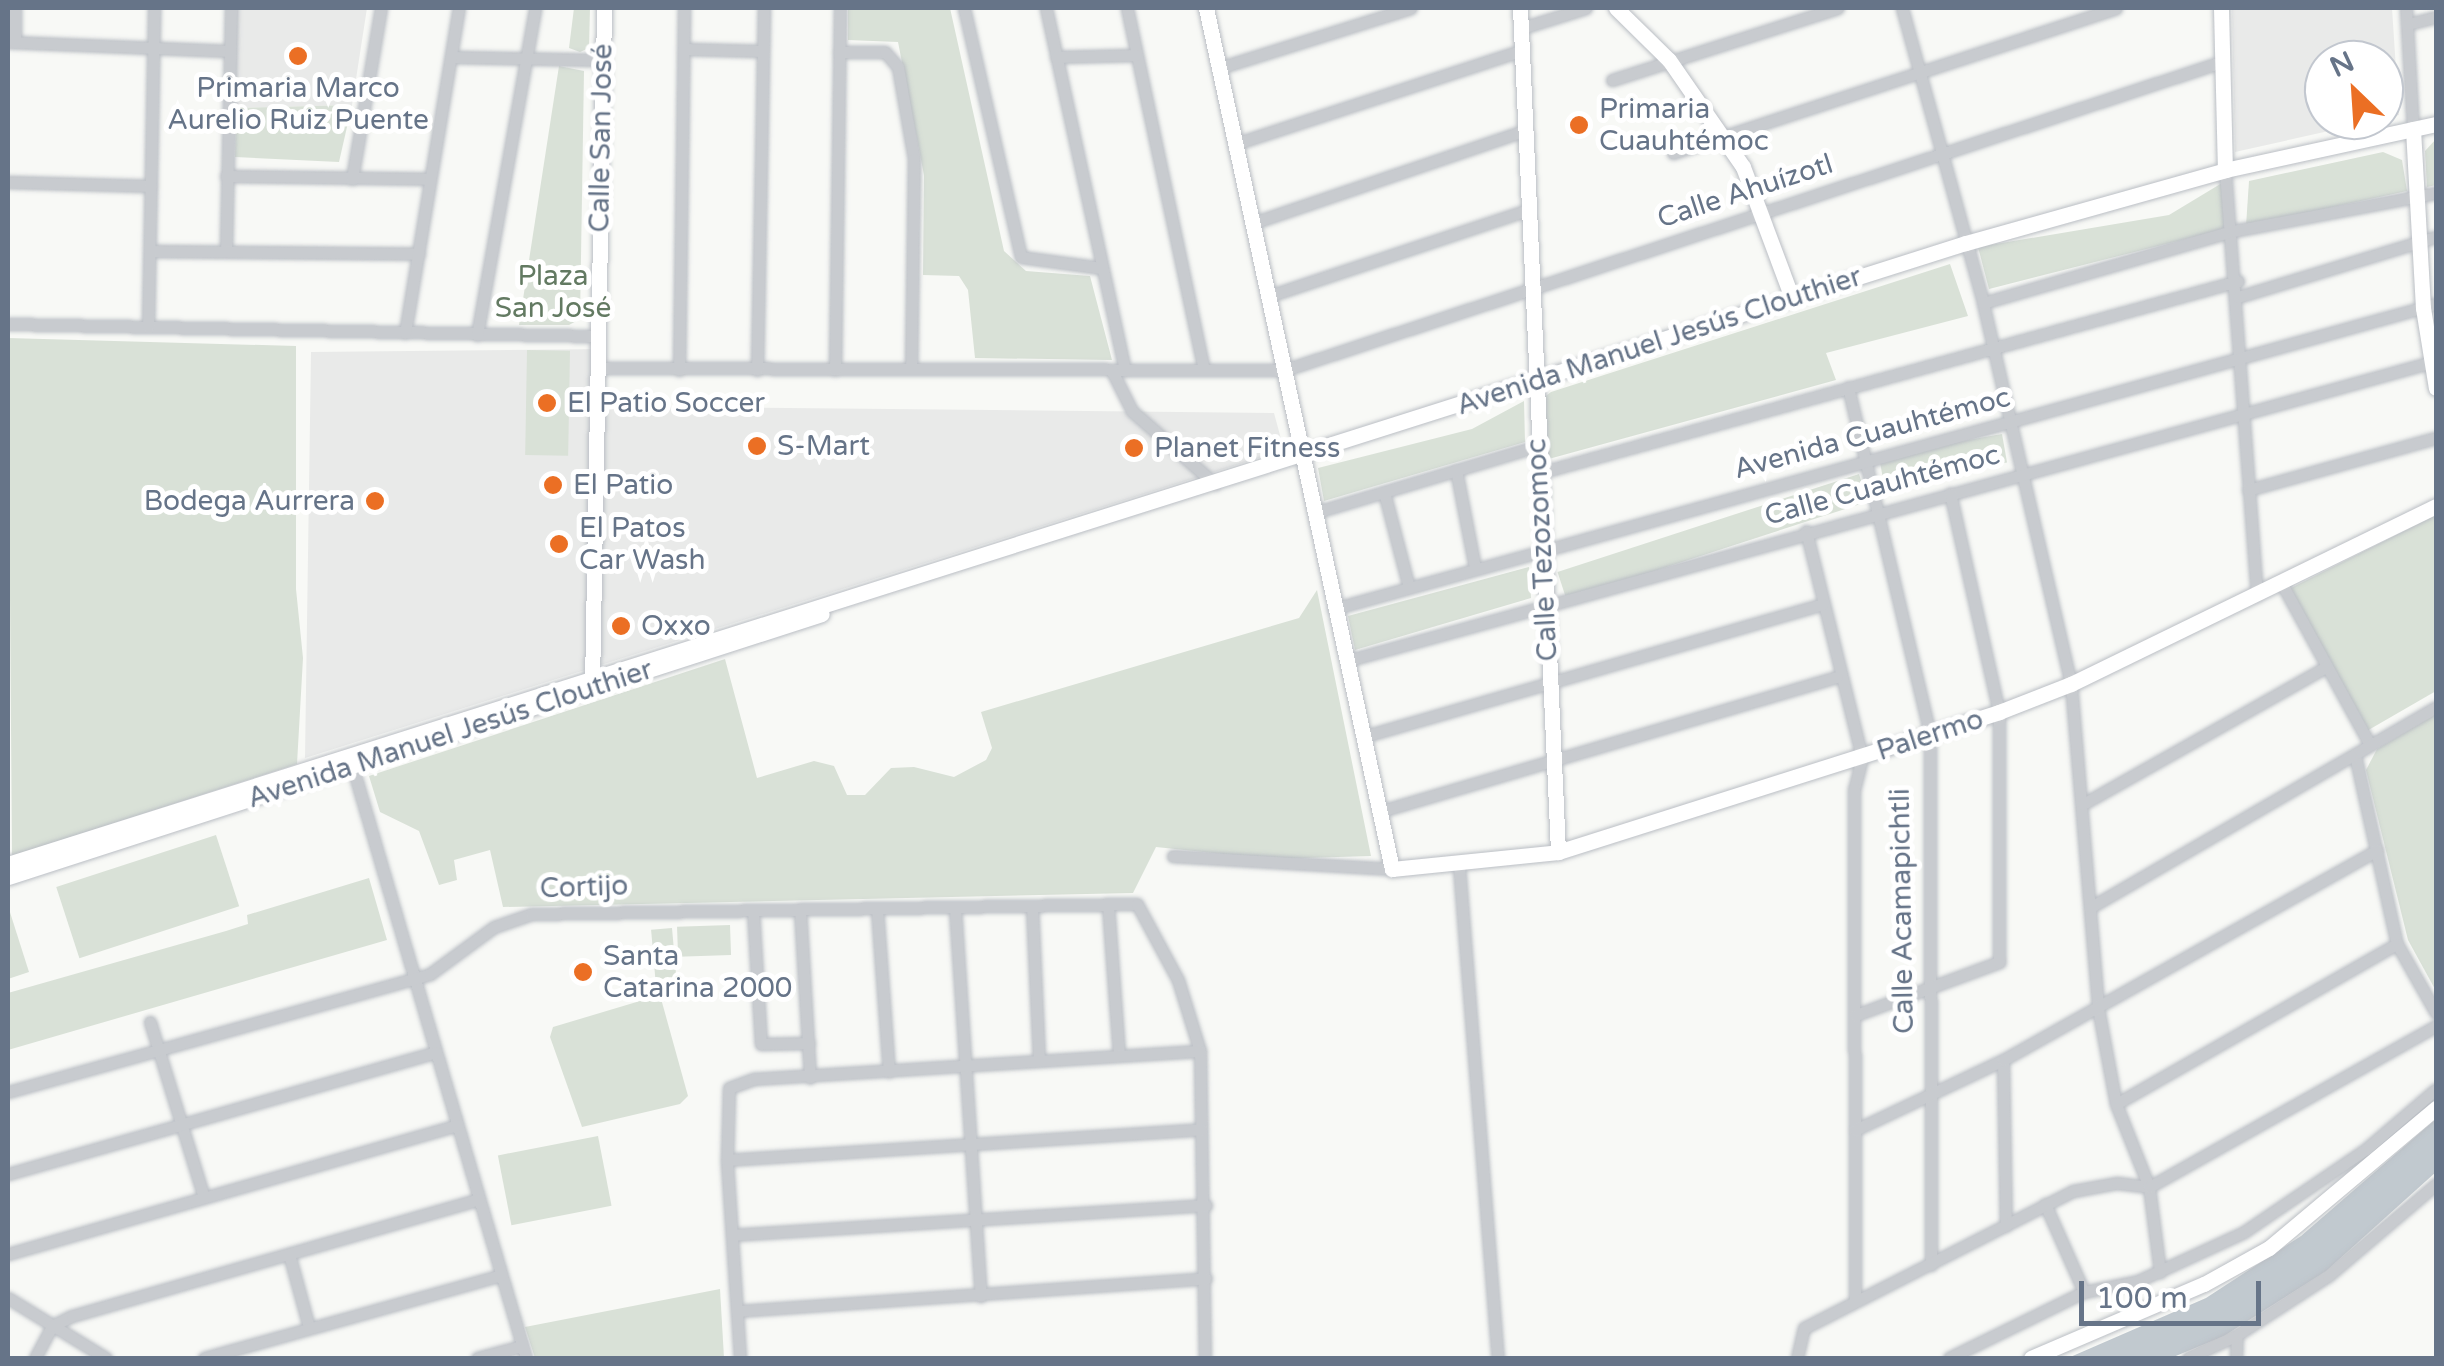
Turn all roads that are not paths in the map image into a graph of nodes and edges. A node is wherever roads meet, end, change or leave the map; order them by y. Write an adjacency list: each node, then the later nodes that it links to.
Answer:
1 (15, 8): 27 (street)
2 (154, 8): 28 (street)
3 (230, 8): 30 (street)
4 (381, 8): 53 (street)
5 (459, 8): 35 (street)
6 (534, 8): 37 (street)
7 (604, 8): 38 (street, Calle San José)
8 (684, 8): 29 (street)
9 (764, 8): 32 (street)
10 (840, 8): 33 (street)
11 (964, 8): 69 (street)
12 (1046, 8): 36 (street)
13 (1127, 8): 34 (street)
14 (1206, 8): 41 (street)
15 (1411, 8): 41 (street)
16 (1520, 8): 26 (street, Calle Tezozomoc)
17 (1586, 8): 26 (street)
18 (1616, 8): 39 (street)
19 (1838, 8): 39 (street)
20 (1902, 8): 42 (street)
21 (2116, 8): 42 (street)
22 (2222, 8): 40 (street)
23 (2406, 8): 25 (street)
24 (2436, 17): 25 (street)
25 (2408, 24): 45 (street)
26 (1522, 28): 31 (street, Calle Tezozomoc)
27 (11, 42): 28 (street)
28 (154, 46): 30 (street); 56 (street)
29 (684, 49): 32 (street); 87 (street)
30 (230, 50): 52 (street)
31 (1522, 50): 46 (street, Calle Tezozomoc); 48 (street)
32 (762, 51): 88 (street)
33 (839, 52): 86 (street); 89 (street)
34 (1136, 55): 36 (street); 90 (street)
35 (451, 57): 37 (street); 54 (street)
36 (1056, 57): 69 (street)
37 (526, 59): 38 (street); 80 (street)
38 (602, 60): 81 (street, Calle San José)
39 (1669, 60): 43 (street); 47 (street)
40 (2222, 62): 50 (street, Calle Ahuízotl); 51 (street)
41 (1219, 68): 48 (street)
42 (1920, 72): 47 (street); 50 (street)
43 (1612, 80)
44 (2436, 124): 45 (street, Avenida Manuel Jesús Clouthier)
45 (2413, 129): 51 (street, Avenida Manuel Jesús Clouthier); 58 (street)
46 (1524, 132): 59 (street, Calle Tezozomoc); 61 (street)
47 (1723, 137): 49 (street); 60 (street)
48 (1235, 144): 61 (street)
49 (1673, 153)
50 (1941, 154): 60 (street, Calle Ahuízotl); 65 (street)
51 (2224, 170): 62 (street); 65 (street, Avenida Manuel Jesús Clouthier)
52 (226, 176): 53 (street); 66 (street)
53 (352, 179): 54 (street)
54 (429, 180): 68 (street)
55 (8, 182): 56 (street)
56 (152, 186): 67 (street)
57 (2436, 193): 58 (street)
58 (2419, 197): 62 (street); 64 (street)
59 (1527, 210): 71 (street, Calle Tezozomoc); 72 (street)
60 (1764, 210): 71 (street, Calle Ahuízotl); 73 (street)
61 (1253, 223): 72 (street)
62 (2233, 231): 70 (street); 75 (street)
63 (2436, 237): 64 (street)
64 (2419, 238): 74 (street); 76 (street)
65 (1966, 243): 73 (street, Avenida Manuel Jesús Clouthier); 75 (street)
66 (226, 250): 67 (street); 68 (street)
67 (151, 251): 78 (street)
68 (418, 254): 79 (street)
69 (1101, 268): 92 (street)
70 (2238, 281): 74 (street); 82 (street)
71 (1529, 291): 91 (street, Calle Ahuízotl); 93 (street, Calle Tezozomoc)
72 (1268, 296): 91 (street)
73 (1792, 298): 93 (street, Avenida Manuel Jesús Clouthier)
74 (2238, 298): 83 (street)
75 (1982, 303): 82 (street)
76 (2430, 306): 83 (street, Avenida Cuauhtémoc); 84 (street)
77 (8, 324): 78 (street)
78 (148, 326): 79 (street)
79 (405, 333): 80 (street)
80 (478, 335): 81 (street)
81 (598, 336): 85 (street, Calle San José)
82 (1993, 348): 94 (street); 97 (street)
83 (2240, 359): 96 (street); 97 (street, Avenida Cuauhtémoc)
84 (2432, 362): 95 (street); 96 (street, Calle Cuauhtémoc)
85 (597, 368): 87 (street, Calle Ahuízotl); 125 (street, Calle San José)
86 (911, 368): 89 (street, Calle Ahuízotl); 92 (street, Calle Ahuízotl)
87 (679, 370): 88 (street, Calle Ahuízotl)
88 (757, 370): 89 (street, Calle Ahuízotl)
89 (835, 370)
90 (1204, 370): 91 (street, Calle Ahuízotl); 92 (street, Calle Ahuízotl)
91 (1285, 370): 100 (street)
92 (1119, 371): 105 (street)
93 (1534, 380): 99 (street, Calle Tezozomoc); 100 (street, Avenida Manuel Jesús Clouthier)
94 (1848, 386): 101 (street, Calle Acamapichtli); 103 (street)
95 (2436, 388)
96 (2242, 412): 104 (street, Calle Cuauhtémoc); 106 (street)
97 (2011, 421): 101 (street, Avenida Cuauhtémoc); 104 (street)
98 (2436, 438): 106 (street)
99 (1537, 446): 102 (street); 103 (street, Calle Tezozomoc)
100 (1303, 456): 105 (street, Avenida Manuel Jesús Clouthier); 111 (street)
101 (1864, 460): 110 (street, Calle Acamapichtli); 113 (street, Avenida Cuauhtémoc)
102 (1456, 470): 107 (street); 114 (street)
103 (1538, 473): 113 (street, Calle Tezozomoc)
104 (2022, 473): 108 (street, Calle Cuauhtémoc); 126 (street)
105 (1216, 484): 125 (street, Avenida Manuel Jesús Clouthier)
106 (2248, 490): 117 (street)
107 (1384, 492): 111 (street); 116 (street)
108 (1950, 493): 110 (street, Calle Cuauhtémoc); 128 (street)
109 (2436, 506): 115 (street, Palermo)
110 (1876, 512): 112 (street, Calle Cuauhtémoc); 129 (street, Calle Acamapichtli)
111 (1314, 513): 120 (street)
112 (1806, 531): 118 (street, Calle Cuauhtémoc); 119 (street)
113 (1542, 550): 114 (street, Avenida Cuauhtémoc); 118 (street, Calle Tezozomoc)
114 (1476, 568): 116 (street, Avenida Cuauhtémoc)
115 (2282, 584): 117 (street, Palermo); 122 (street)
116 (1410, 588): 120 (street, Avenida Cuauhtémoc)
117 (2257, 596): 126 (street, Palermo)
118 (1544, 602): 121 (street, Calle Cuauhtémoc); 124 (street, Calle Tezozomoc)
119 (1822, 604): 123 (street); 124 (street)
120 (1334, 609): 121 (street)
121 (1346, 661): 130 (street)
122 (2326, 667): 131 (street); 136 (street)
123 (1837, 677): 133 (street); 134 (street)
124 (1548, 680): 130 (street); 133 (street, Calle Tezozomoc)
125 (592, 682): 135 (street, Avenida Manuel Jesús Clouthier)
126 (2071, 684): 128 (street, Palermo); 136 (street)
127 (2436, 707): 131 (street)
128 (1999, 712): 129 (street, Palermo); 154 (street)
129 (1930, 735): 134 (street, Palermo); 154 (street, Calle Acamapichtli)
130 (1362, 736): 137 (street)
131 (2370, 745): 132 (street)
132 (2355, 755): 138 (street); 147 (street)
133 (1551, 758): 137 (street); 139 (street, Calle Tezozomoc)
134 (1862, 758): 139 (street, Palermo); 157 (street)
135 (350, 761): 141 (street, Avenida Manuel Jesús Clouthier); 144 (street, Avenida Manuel Jesús Clouthier); 153 (street)
136 (2083, 804): 147 (street)
137 (1378, 812): 143 (street)
138 (2377, 850): 152 (street); 155 (street)
139 (1558, 852): 142 (street, Palermo)
140 (1172, 856): 143 (street)
141 (8, 864)
142 (1459, 866): 143 (street, Palermo); 212 (street)
143 (1392, 870)
144 (8, 876)
145 (1108, 905): 146 (street, Cortijo); 163 (street, Cortijo); 164 (street)
146 (1032, 906): 148 (street, Cortijo); 165 (street)
147 (2091, 907): 155 (street)
148 (954, 908): 151 (street, Cortijo); 167 (street)
149 (800, 909): 150 (street, Cortijo); 151 (street, Cortijo); 160 (street)
150 (753, 910): 153 (street, Cortijo); 160 (street)
151 (877, 910): 168 (street)
152 (2397, 944): 156 (street); 173 (street)
153 (414, 979): 161 (street, Cortijo); 162 (street)
154 (1929, 991): 157 (street); 172 (street, Calle Acamapichtli)
155 (2098, 1008): 166 (street); 173 (street)
156 (2436, 1013)
157 (1856, 1015): 178 (street)
158 (150, 1022): 161 (street)
159 (2436, 1026): 183 (street)
160 (808, 1044): 169 (street)
161 (159, 1049): 171 (street, Cortijo); 175 (street)
162 (436, 1052): 175 (street); 176 (street)
163 (1200, 1052): 164 (street); 177 (street)
164 (1119, 1055): 165 (street)
165 (1039, 1060): 167 (street)
166 (2003, 1060): 172 (street); 189 (street)
167 (965, 1068): 168 (street); 179 (street)
168 (889, 1072): 169 (street)
169 (810, 1078): 180 (street)
170 (2436, 1089): 194 (street)
171 (8, 1092)
172 (1928, 1095): 178 (street); 193 (street, Calle Acamapichtli)
173 (2116, 1104): 183 (street)
174 (2436, 1108): 215 (street)
175 (181, 1124): 181 (street); 184 (street)
176 (457, 1125): 184 (street); 185 (street)
177 (1201, 1130): 179 (street); 187 (street)
178 (1855, 1130): 200 (street)
179 (969, 1143): 180 (street); 188 (street)
180 (727, 1160): 190 (street)
181 (8, 1174)
182 (2436, 1184): 204 (street)
183 (2149, 1187): 186 (street); 194 (street)
184 (204, 1197): 191 (street)
185 (479, 1199): 192 (street); 195 (street)
186 (2045, 1204): 189 (street); 197 (street)
187 (1206, 1205): 188 (street); 196 (street)
188 (974, 1218): 190 (street); 198 (street)
189 (2006, 1226): 193 (street)
190 (732, 1235): 201 (street)
191 (8, 1254)
192 (289, 1254): 202 (street); 203 (street)
193 (1931, 1265): 200 (street)
194 (2160, 1272): 197 (street)
195 (501, 1275): 203 (street); 205 (street)
196 (1206, 1278): 198 (street); 211 (street)
197 (2084, 1292): 214 (street)
198 (981, 1296): 201 (street)
199 (8, 1298): 202 (street)
200 (1855, 1302): 213 (street)
201 (738, 1311): 210 (street)
202 (52, 1326): 206 (street); 207 (street)
203 (309, 1327): 208 (street)
204 (2237, 1335): 216 (street); 217 (street)
205 (524, 1352): 209 (street)
206 (35, 1358)
207 (106, 1358)
208 (204, 1358)
209 (478, 1358)
210 (740, 1358)
211 (1205, 1358)
212 (1498, 1358)
213 (1797, 1358)
214 (1949, 1358)
215 (2031, 1358)
216 (2188, 1358)
217 (2236, 1358)

